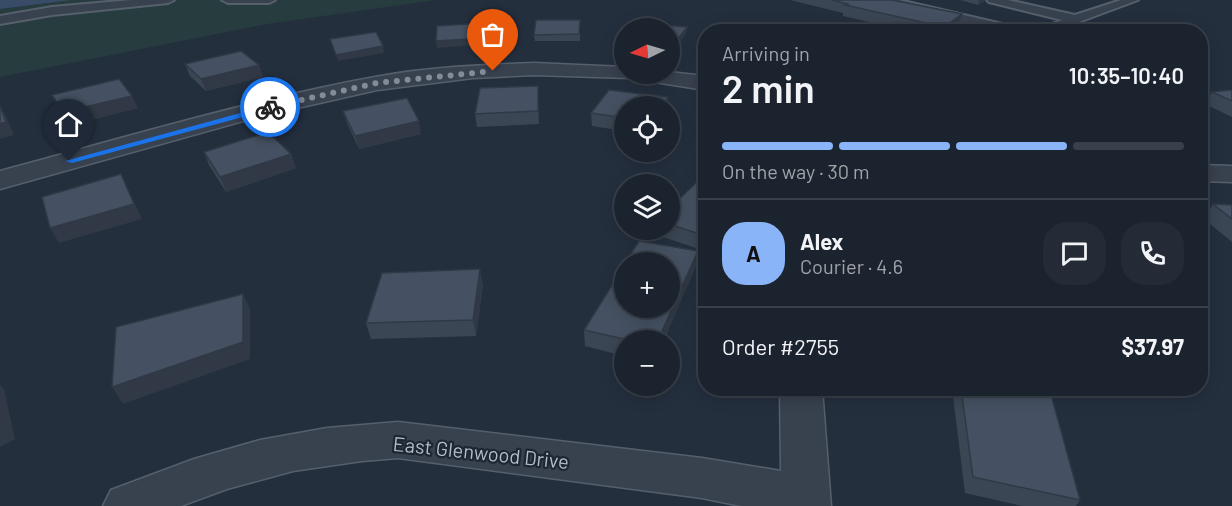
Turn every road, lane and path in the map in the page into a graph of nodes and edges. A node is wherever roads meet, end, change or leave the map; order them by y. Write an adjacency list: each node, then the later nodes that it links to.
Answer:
1 (168, 0): 9 (lane)
2 (228, 0): 3 (lane)
3 (269, 0)
4 (884, 0): 10 (lane)
5 (993, 0): 8 (lane)
6 (1132, 0): 8 (lane)
7 (1074, 4): 8 (lane)
8 (1083, 17): 11 (lane)
9 (0, 20)
10 (986, 24)
11 (1062, 24)
12 (614, 73): 17 (street)
13 (680, 80): 14 (street)
14 (698, 82)
15 (1208, 172): 16 (street)
16 (1232, 174)
17 (0, 180)
18 (801, 396): 19 (street)
19 (806, 502): 20 (street, East Glenwood Drive)
20 (128, 506)

